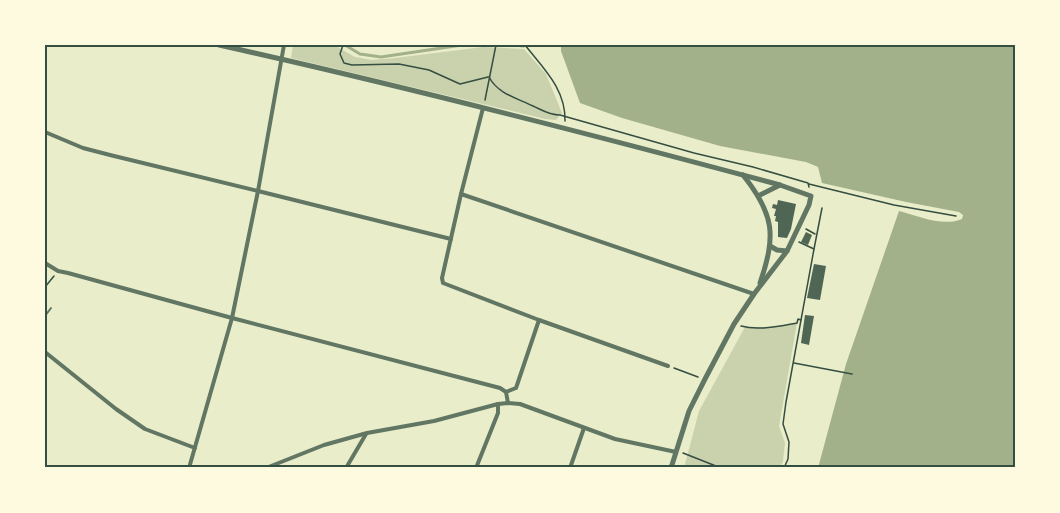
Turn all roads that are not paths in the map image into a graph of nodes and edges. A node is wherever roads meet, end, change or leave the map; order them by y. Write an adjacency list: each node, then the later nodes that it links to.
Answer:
1 (219, 45): 3 (street)
2 (285, 45): 3 (street)
3 (283, 59): 4 (street); 8 (street)
4 (483, 108): 6 (street); 9 (street)
5 (45, 132): 8 (street)
6 (742, 175): 7 (street); 10 (street)
7 (780, 185): 10 (street); 13 (street)
8 (258, 191): 11 (street); 19 (street)
9 (461, 194): 11 (street); 16 (street)
10 (758, 196): 12 (street)
11 (451, 239): 20 (street)
12 (770, 246): 13 (street); 15 (street)
13 (788, 251): 15 (street)
14 (45, 263): 19 (street)
15 (759, 287): 16 (street)
16 (754, 294): 29 (street)
17 (51, 308): 18 (lane)
18 (45, 316)
19 (232, 318): 23 (street); 28 (street)
20 (539, 320): 22 (street); 23 (street)
21 (45, 352): 28 (street)
22 (668, 366)
23 (506, 392): 24 (street)
24 (508, 403): 25 (street); 26 (street)
25 (498, 404): 27 (street); 33 (street)
26 (584, 428): 29 (street); 34 (street)
27 (367, 433): 31 (street); 32 (street)
28 (195, 448): 30 (street)
29 (676, 452): 35 (street)
30 (189, 468)
31 (266, 468)
32 (346, 468)
33 (476, 468)
34 (570, 468)
35 (671, 468)

